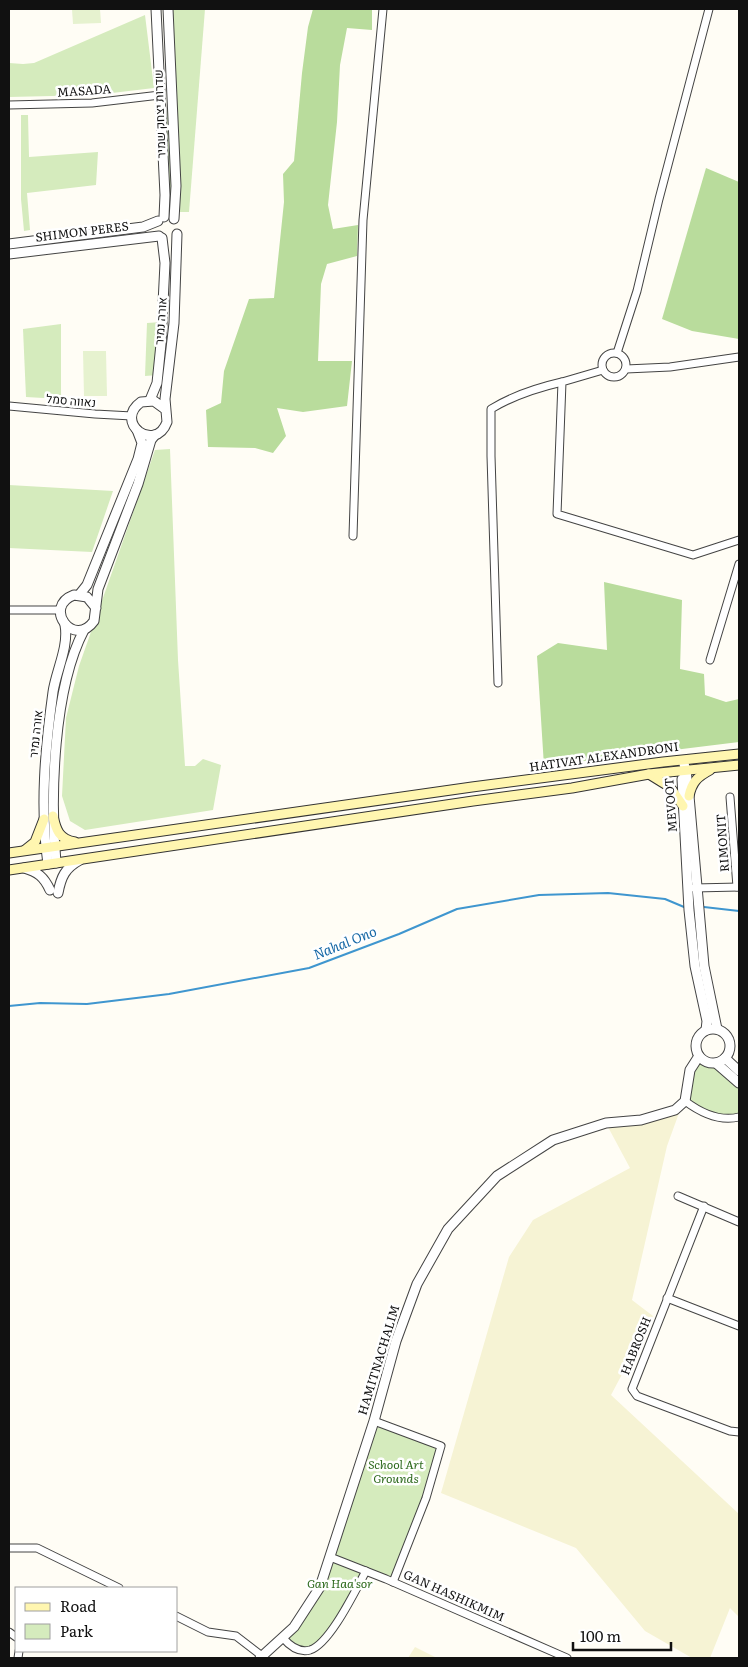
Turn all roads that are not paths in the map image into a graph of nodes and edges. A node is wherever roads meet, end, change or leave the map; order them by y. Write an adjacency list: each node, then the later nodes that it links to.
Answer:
1 (156, 9): 5 (street, שדרות יצחק שמיר)
2 (168, 9): 8 (street, שדרות יצחק שמיר)
3 (384, 9): 24 (street)
4 (709, 9): 13 (street)
5 (160, 95): 6 (street, MASADA); 7 (street, שדרות יצחק שמיר)
6 (9, 105)
7 (161, 219): 8 (street); 10 (street); 11 (street, SHIMON PERES)
8 (174, 219): 9 (street)
9 (177, 234): 10 (street); 20 (street, אורה נמיר)
10 (161, 237): 12 (street, SHIMON PERES); 18 (street, אורה נמיר)
11 (9, 244)
12 (9, 254)
13 (617, 353): 15 (street); 16 (street)
14 (739, 357): 15 (street)
15 (626, 369): 16 (street)
16 (603, 370): 17 (street)
17 (562, 382): 25 (street); 34 (street)
18 (150, 400): 20 (street); 21 (street)
19 (9, 406): 21 (street, נאווה סמל)
20 (165, 409): 23 (street)
21 (132, 416): 22 (street)
22 (136, 430): 23 (street); 27 (street)
23 (155, 435): 28 (street)
24 (354, 536)
25 (739, 540)
26 (739, 564): 33 (street)
27 (79, 595): 28 (street); 30 (street)
28 (96, 608): 32 (street)
29 (9, 610): 30 (street)
30 (61, 610): 31 (street)
31 (65, 625): 32 (street); 45 (street, אורה נמיר)
32 (84, 630): 44 (street, אורה נמיר)
33 (710, 660)
34 (498, 682)
35 (739, 754): 36 (main road, HATIVAT ALEXANDRONI)
36 (682, 759): 39 (street, MEVOOT); 46 (main road, HATIVAT ALEXANDRONI)
37 (739, 765): 38 (main road, HATIVAT ALEXANDRONI)
38 (714, 767): 39 (main road, HATIVAT ALEXANDRONI); 41 (main road)
39 (684, 771): 40 (main road, HATIVAT ALEXANDRONI); 41 (street, MEVOOT); 43 (street, MEVOOT)
40 (649, 774): 43 (main road); 50 (main road, HATIVAT ALEXANDRONI)
41 (689, 796): 55 (street, MEVOOT)
42 (730, 797): 54 (street, RIMONIT)
43 (684, 806): 55 (street, MEVOOT)
44 (53, 816): 46 (main road); 47 (street, אורה נמיר)
45 (44, 819): 47 (street, אורה נמיר); 48 (main road)
46 (78, 842): 47 (main road, HATIVAT ALEXANDRONI)
47 (50, 847): 48 (main road, HATIVAT ALEXANDRONI); 51 (street)
48 (23, 851): 49 (main road, HATIVAT ALEXANDRONI)
49 (9, 853)
50 (81, 859): 51 (main road, HATIVAT ALEXANDRONI); 52 (street)
51 (52, 864): 52 (main road, HATIVAT ALEXANDRONI)
52 (24, 868): 53 (main road, HATIVAT ALEXANDRONI)
53 (9, 870)
54 (738, 887): 55 (street)
55 (692, 888): 56 (street, MEVOOT); 57 (street, MEVOOT)
56 (717, 1029): 57 (street); 59 (street)
57 (706, 1030): 58 (street)
58 (699, 1056): 59 (street); 62 (street)
59 (720, 1060): 60 (street); 61 (street)
60 (739, 1070)
61 (739, 1083)
62 (685, 1101): 63 (street); 69 (street, HAMITNACHALIM)
63 (739, 1117)
64 (678, 1196): 65 (street)
65 (704, 1206): 66 (street); 67 (street, HABROSH)
66 (739, 1222)
67 (667, 1298): 68 (street); 70 (street, HABROSH)
68 (739, 1326)
69 (374, 1421): 72 (street, HAMITNACHALIM); 74 (street)
70 (738, 1430)
71 (9, 1548): 75 (street)
72 (330, 1557): 73 (street, GAN HASHIKMIM); 77 (street, HAMITNACHALIM)
73 (366, 1571): 74 (street, GAN HASHIKMIM); 77 (street)
74 (393, 1582): 79 (street, GAN HASHIKMIM)
75 (117, 1587)
76 (178, 1617): 78 (street)
77 (282, 1638): 78 (street, HAMITNACHALIM)
78 (261, 1657)
79 (567, 1658)

